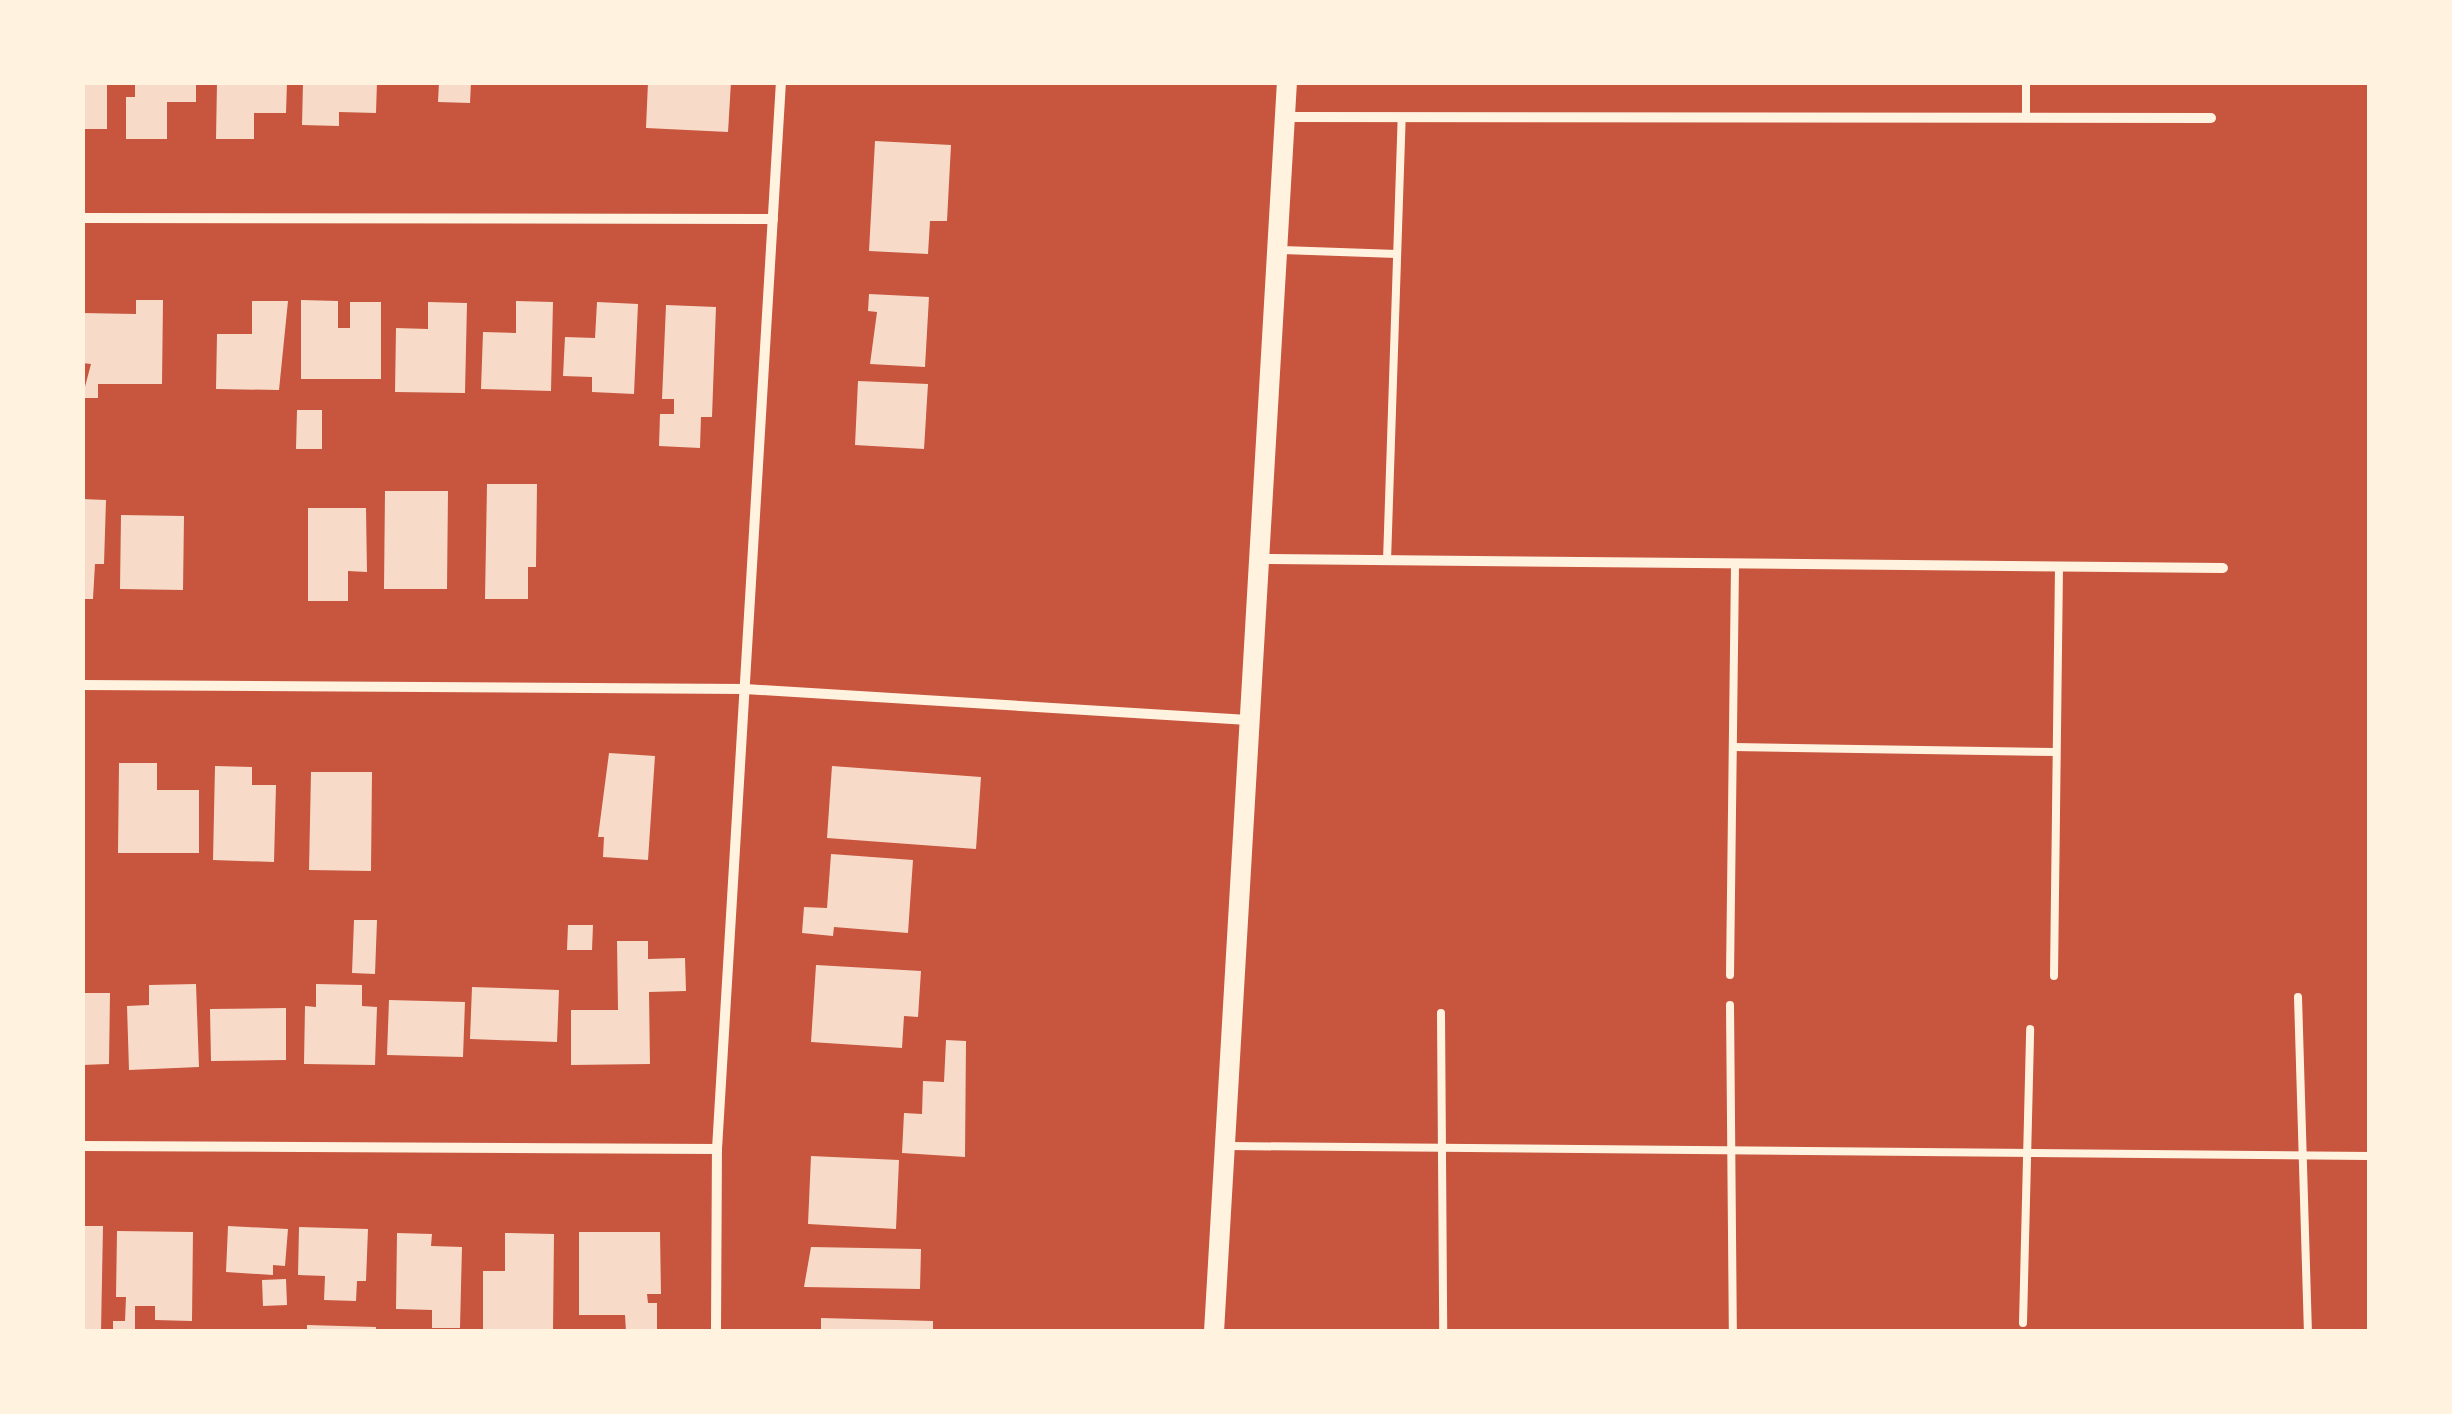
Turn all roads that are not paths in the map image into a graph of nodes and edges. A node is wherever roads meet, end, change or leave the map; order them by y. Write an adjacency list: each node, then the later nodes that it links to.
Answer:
1 (781, 82): 9 (street)
2 (1287, 82): 4 (main road)
3 (2026, 82): 6 (lane)
4 (1285, 117): 5 (street); 10 (main road)
5 (1402, 118): 6 (street); 11 (lane)
6 (2026, 118): 7 (street)
7 (2210, 118)
8 (82, 218): 9 (street)
9 (773, 219): 18 (street)
10 (1277, 250): 11 (lane); 12 (main road)
11 (1397, 254): 13 (lane)
12 (1258, 560): 13 (street); 19 (main road)
13 (1387, 561): 14 (street)
14 (1735, 564): 15 (street); 20 (lane)
15 (2059, 567): 16 (street); 21 (lane)
16 (2222, 568)
17 (82, 685): 18 (street)
18 (744, 689): 19 (street); 31 (street)
19 (1248, 720): 29 (main road)
20 (1732, 747): 21 (lane); 22 (lane)
21 (2056, 752): 23 (lane)
22 (1730, 975)
23 (2054, 976)
24 (2298, 996): 34 (lane)
25 (1730, 1005): 32 (lane)
26 (1441, 1013): 30 (lane)
27 (2030, 1030): 33 (lane)
28 (82, 1146): 31 (street)
29 (1224, 1146): 30 (lane); 38 (main road)
30 (1441, 1148): 32 (lane); 39 (lane)
31 (717, 1150): 37 (street)
32 (1731, 1150): 33 (lane); 40 (lane)
33 (2027, 1153): 34 (lane); 36 (lane)
34 (2302, 1155): 35 (lane); 41 (lane)
35 (2370, 1156)
36 (2023, 1323)
37 (716, 1332)
38 (1214, 1332)
39 (1442, 1332)
40 (1733, 1332)
41 (2308, 1332)

